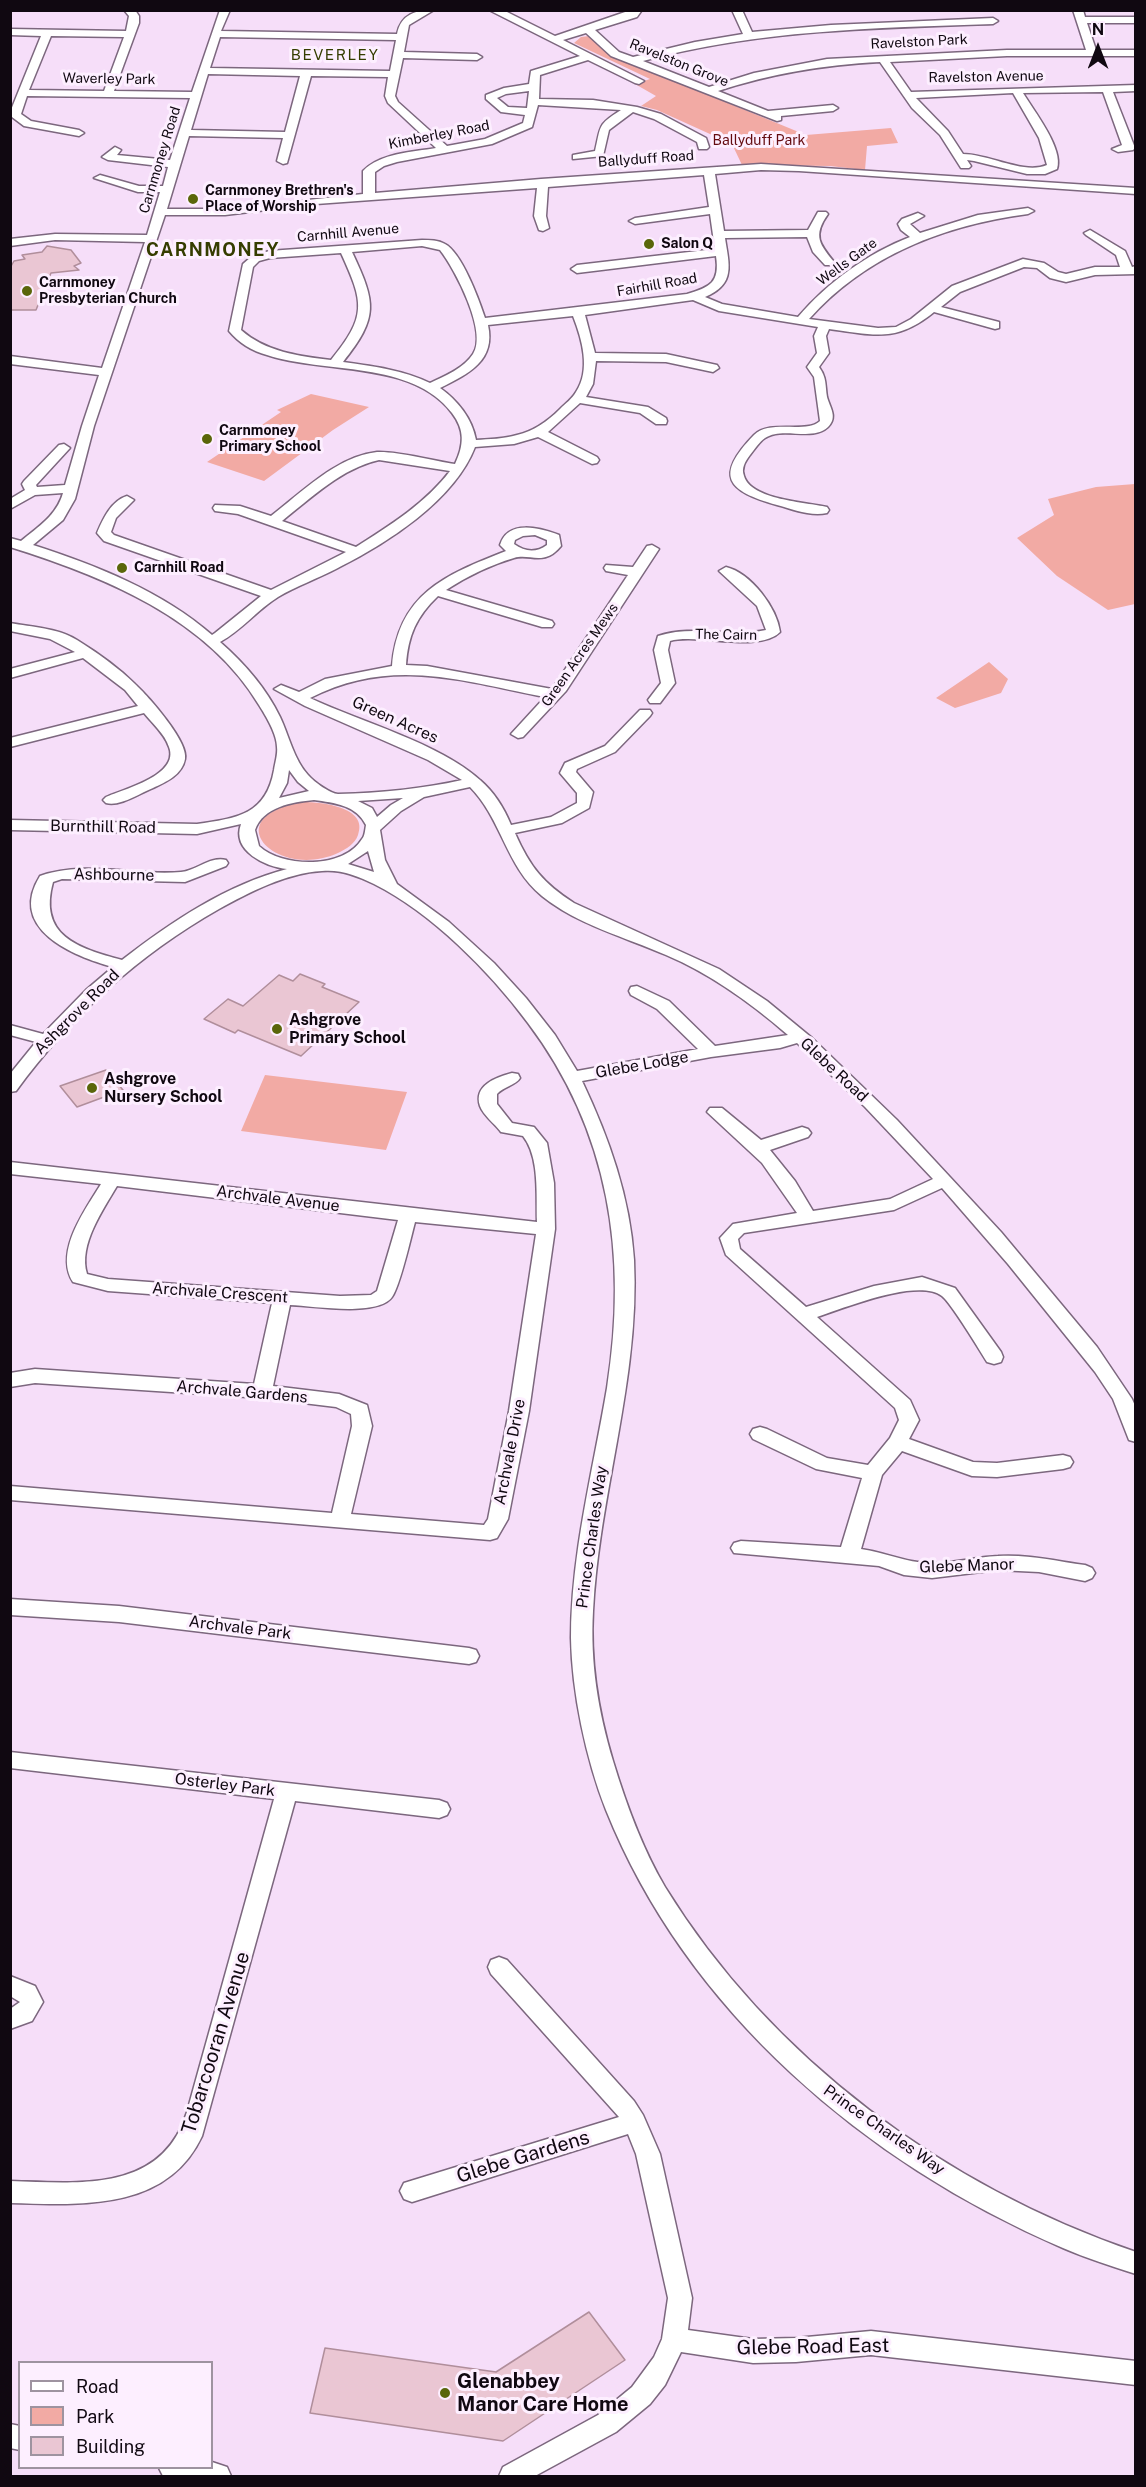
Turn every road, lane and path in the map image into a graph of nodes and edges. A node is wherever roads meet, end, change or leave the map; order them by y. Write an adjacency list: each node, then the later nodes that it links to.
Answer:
1 (129, 10): 14 (street)
2 (225, 10): 15 (street, Carnmoney Road)
3 (429, 10): 17 (street)
4 (494, 10): 18 (street)
5 (637, 10): 10 (street)
6 (737, 10): 16 (street)
7 (1079, 15): 9 (street); 19 (street)
8 (991, 16): 12 (street); 16 (street)
9 (1136, 20)
10 (587, 30): 18 (street); 25 (street, Ravelston Grove)
11 (10, 32): 13 (street)
12 (998, 32)
13 (47, 33): 14 (street); 35 (street)
14 (129, 34): 36 (street)
15 (215, 34): 17 (street); 26 (street, Carnmoney Road)
16 (749, 36): 25 (street)
17 (402, 37): 21 (street)
18 (552, 40): 23 (street)
19 (1092, 53): 20 (street, Ravelston Park); 24 (street, Ravelston Park)
20 (1136, 53)
21 (399, 56): 22 (street); 28 (street)
22 (477, 57)
23 (587, 57): 29 (street); 30 (street)
24 (883, 58): 34 (street, Ravelston Park); 38 (street)
25 (632, 61): 34 (street, Ravelston Grove)
26 (203, 71): 27 (street); 37 (street, Carnmoney Road)
27 (306, 73): 28 (street); 46 (street)
28 (394, 74): 48 (street)
29 (639, 81)
30 (533, 87): 39 (street); 39 (street, Kimberley Road)
31 (1136, 88): 32 (street, Ravelston Avenue)
32 (1107, 89): 33 (street, Ravelston Avenue); 43 (street)
33 (1016, 90): 38 (street, Ravelston Avenue); 55 (street)
34 (708, 91): 40 (street, Ravelston Grove)
35 (22, 93): 36 (street, Waverley Park); 44 (street)
36 (108, 94): 37 (street, Waverley Park)
37 (195, 95): 45 (street, Carnmoney Road)
38 (908, 95): 51 (street)
39 (533, 107): 41 (street); 48 (street, Kimberley Road)
40 (833, 108)
41 (630, 109): 47 (street); 52 (street)
42 (1136, 121): 43 (street)
43 (1120, 122): 49 (street)
44 (79, 133)
45 (183, 133): 46 (street); 54 (street, Carnmoney Road)
46 (289, 135): 53 (street)
47 (702, 147)
48 (443, 149): 63 (street, Kimberley Road)
49 (1118, 149)
50 (115, 150): 54 (street)
51 (956, 152): 55 (street); 57 (street)
52 (577, 156)
53 (283, 161)
54 (174, 164): 61 (street, Carnmoney Road)
55 (1015, 168): 59 (street)
56 (709, 170): 59 (street, Ballyduff Road); 60 (street, Ballyduff Road); 64 (street, Fairhill Road)
57 (967, 170)
58 (99, 178): 61 (street)
59 (1010, 181): 62 (street, Ballyduff Road)
60 (541, 182): 63 (street, Ballyduff Road); 71 (street)
61 (166, 189): 65 (street, Carnmoney Road)
62 (1136, 191)
63 (369, 198): 65 (street, Ballyduff Road)
64 (715, 210): 69 (street); 74 (street, Fairhill Road)
65 (160, 212): 78 (street, Carnmoney Road)
66 (822, 214): 72 (street)
67 (1023, 214): 75 (street, Wells Gate)
68 (918, 216): 75 (street)
69 (635, 220)
70 (114, 225): 76 (street)
71 (543, 228)
72 (812, 233): 74 (street); 81 (street)
73 (1090, 233): 83 (street)
74 (719, 235): 80 (street, Fairhill Road)
75 (917, 236): 87 (street, Wells Gate)
76 (114, 238): 77 (street); 78 (street)
77 (12, 239)
78 (152, 239): 95 (street, Carnmoney Road)
79 (345, 249): 88 (street, Carnhill Avenue); 93 (street); 93 (street, Carnhill Avenue)
80 (722, 252): 82 (street); 84 (street, Fairhill Road)
81 (829, 263)
82 (576, 269)
83 (1131, 270): 85 (street)
84 (694, 296): 86 (street, Fairhill Road); 87 (street)
85 (932, 308): 89 (street); 90 (street)
86 (578, 313): 88 (street, Fairhill Road); 91 (street)
87 (801, 321): 89 (street)
88 (482, 322): 96 (street, Carnhill Avenue)
89 (825, 325): 109 (street)
90 (995, 325)
91 (589, 357): 94 (street); 97 (street)
92 (13, 363): 95 (street)
93 (335, 363): 96 (street, Carnhill Avenue)
94 (713, 368)
95 (105, 372): 104 (street, Carnmoney Road)
96 (431, 387): 100 (street)
97 (576, 399): 98 (street); 99 (street)
98 (661, 421)
99 (538, 432): 100 (street); 102 (street)
100 (469, 444): 103 (street)
101 (64, 448): 105 (street)
102 (592, 460)
103 (457, 468): 110 (street); 113 (street)
104 (71, 489): 105 (street); 111 (street, Carnmoney Road)
105 (32, 491): 107 (street)
106 (128, 500): 119 (street)
107 (10, 505)
108 (220, 508): 110 (street)
109 (822, 510)
110 (272, 522): 113 (street)
111 (16, 544): 122 (street)
112 (652, 549): 117 (street, Green Acres Mews)
113 (355, 551): 119 (street)
114 (516, 552): 118 (street)
115 (611, 568): 117 (street)
116 (726, 571): 141 (street, The Cairn)
117 (636, 572): 127 (street, Green Acres Mews)
118 (434, 591): 120 (street); 124 (street)
119 (272, 595): 122 (street)
120 (547, 624)
121 (10, 627): 123 (street)
122 (211, 641): 132 (street)
123 (87, 653): 125 (street); 129 (street)
124 (399, 669): 127 (street, Green Acres); 128 (street, Green Acres)
125 (10, 674)
126 (281, 689): 128 (street, Green Acres)
127 (554, 694): 130 (street, Green Acres Mews)
128 (299, 698): 133 (street, Green Acres)
129 (147, 708): 131 (street); 136 (street)
130 (518, 734)
131 (10, 743)
132 (285, 746): 135 (street); 137 (street)
133 (471, 782): 134 (street); 141 (street, Glebe Road)
134 (430, 792): 135 (street); 140 (street)
135 (334, 797): 137 (street); 140 (street)
136 (111, 800)
137 (262, 810): 139 (street, Burnthill Road); 142 (street)
138 (10, 825): 139 (street, Burnthill Road)
139 (196, 829): 142 (street, Burnthill Road)
140 (374, 829): 144 (street); 145 (street, Prince Charles Way)
141 (506, 830): 150 (street, Glebe Road)
142 (255, 850): 144 (street); 146 (street, Ashgrove Road)
143 (220, 863): 147 (street, Ashbourne)
144 (319, 866): 145 (street, Prince Charles Way); 146 (street, Ashgrove Road)
145 (392, 887): 153 (street, Prince Charles Way)
146 (243, 890): 147 (street, Ashgrove Road)
147 (123, 965): 151 (street, Ashgrove Road)
148 (637, 991): 152 (street, Glebe Lodge)
149 (10, 1030): 151 (street)
150 (798, 1036): 152 (street, Glebe Lodge); 161 (street, Glebe Road)
151 (47, 1040): 155 (street, Ashgrove Road)
152 (711, 1052): 153 (street, Glebe Lodge)
153 (573, 1077): 191 (street, Prince Charles Way)
154 (512, 1078): 164 (street, Archvale Drive)
155 (10, 1087)
156 (716, 1112): 158 (street)
157 (802, 1133): 158 (street)
158 (759, 1148): 163 (street)
159 (10, 1168): 160 (street, Archvale Avenue)
160 (112, 1180): 162 (street, Archvale Avenue); 165 (street, Archvale Crescent)
161 (945, 1180): 163 (street); 171 (street, Glebe Road)
162 (408, 1215): 164 (street, Archvale Avenue); 165 (street, Archvale Crescent)
163 (808, 1217): 166 (street)
164 (546, 1228): 176 (street, Archvale Drive)
165 (282, 1298): 169 (street)
166 (805, 1314): 167 (street); 172 (street)
167 (994, 1357)
168 (10, 1380): 169 (street, Archvale Gardens)
169 (262, 1391): 176 (street, Archvale Gardens)
170 (760, 1434): 174 (street)
171 (1136, 1435)
172 (898, 1442): 173 (street); 174 (street)
173 (1063, 1462)
174 (873, 1473): 178 (street)
175 (10, 1493): 176 (street, Archvale Drive)
176 (340, 1520)
177 (741, 1548): 178 (street, Glebe Manor)
178 (849, 1555): 179 (street, Glebe Manor)
179 (1085, 1573)
180 (10, 1607): 181 (street, Archvale Park)
181 (469, 1656)
182 (10, 1760): 183 (street, Osterley Park)
183 (287, 1792): 184 (street, Osterley Park); 190 (street, Tobarcooran Avenue)
184 (439, 1809)
185 (499, 1967): 188 (street)
186 (10, 1985): 187 (street)
187 (10, 2019)
188 (635, 2122): 189 (street, Glebe Gardens); 192 (street)
189 (411, 2190)
190 (10, 2192)
191 (1136, 2263)
192 (674, 2339): 193 (street, Glebe Road East); 196 (street)
193 (1136, 2373)
194 (178, 2469): 195 (street)
195 (218, 2476)
196 (512, 2476)

